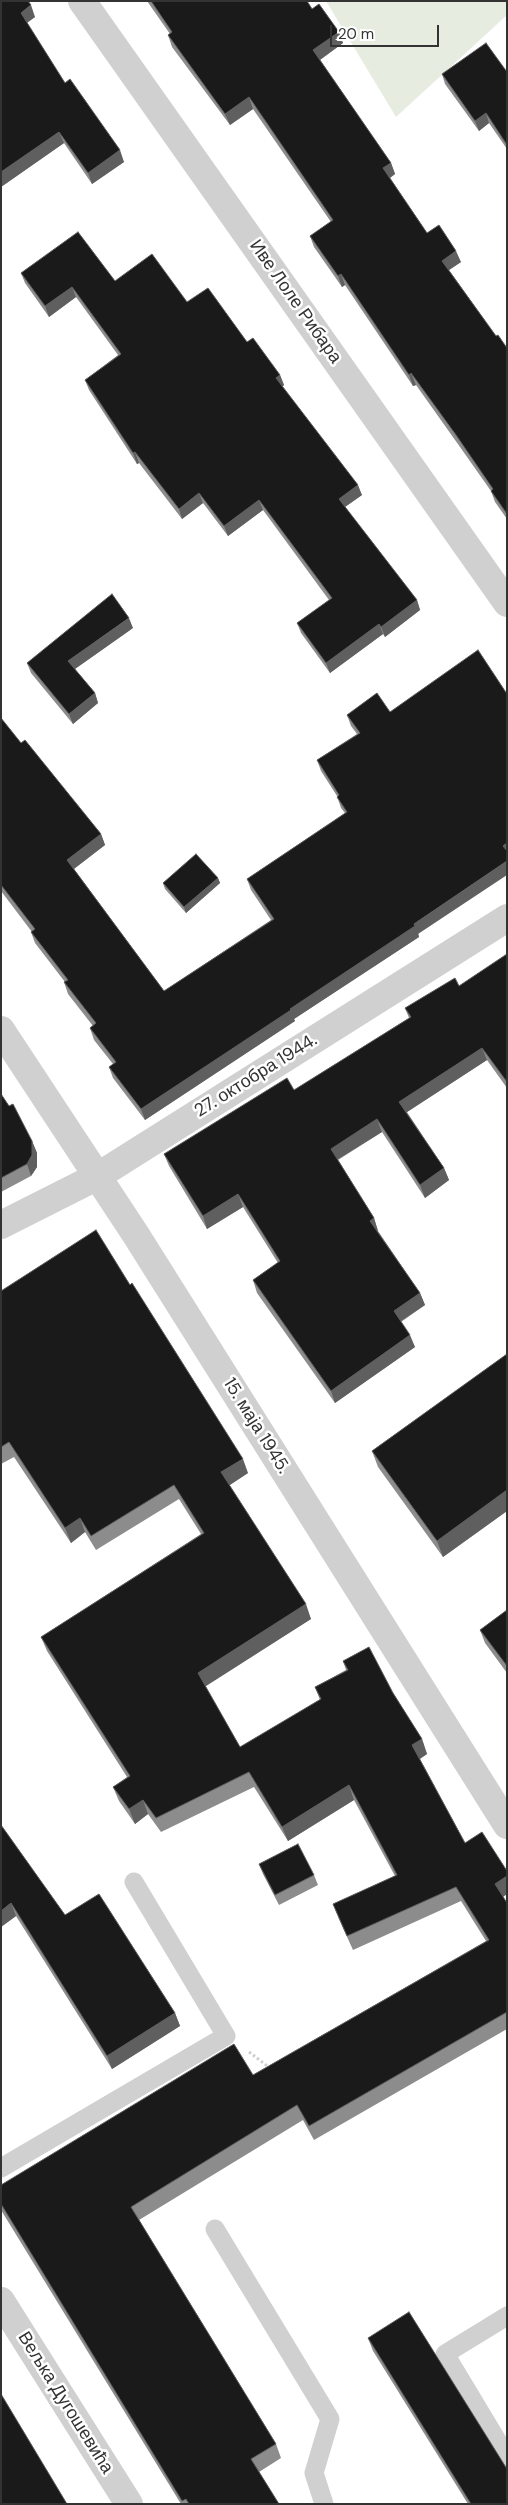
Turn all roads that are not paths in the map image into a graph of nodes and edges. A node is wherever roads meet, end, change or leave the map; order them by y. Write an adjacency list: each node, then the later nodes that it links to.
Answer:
1 (82, 1): 2 (street, Иве Лоле Рибара)
2 (507, 603)
3 (507, 918): 5 (street, 27. октобра 1944.)
4 (1, 1030): 5 (street, 15. маја 1945.)
5 (98, 1176): 6 (street, 27. октобра 1944.); 7 (street, 15. маја 1945.)
6 (1, 1225)
7 (507, 1825)
8 (134, 1882): 9 (lane)
9 (1, 2168)
10 (215, 2229): 15 (lane)
11 (1, 2302): 14 (street, Вељка Дугошевића)
12 (507, 2316): 13 (lane)
13 (507, 2457)
14 (129, 2504)
15 (324, 2504)

